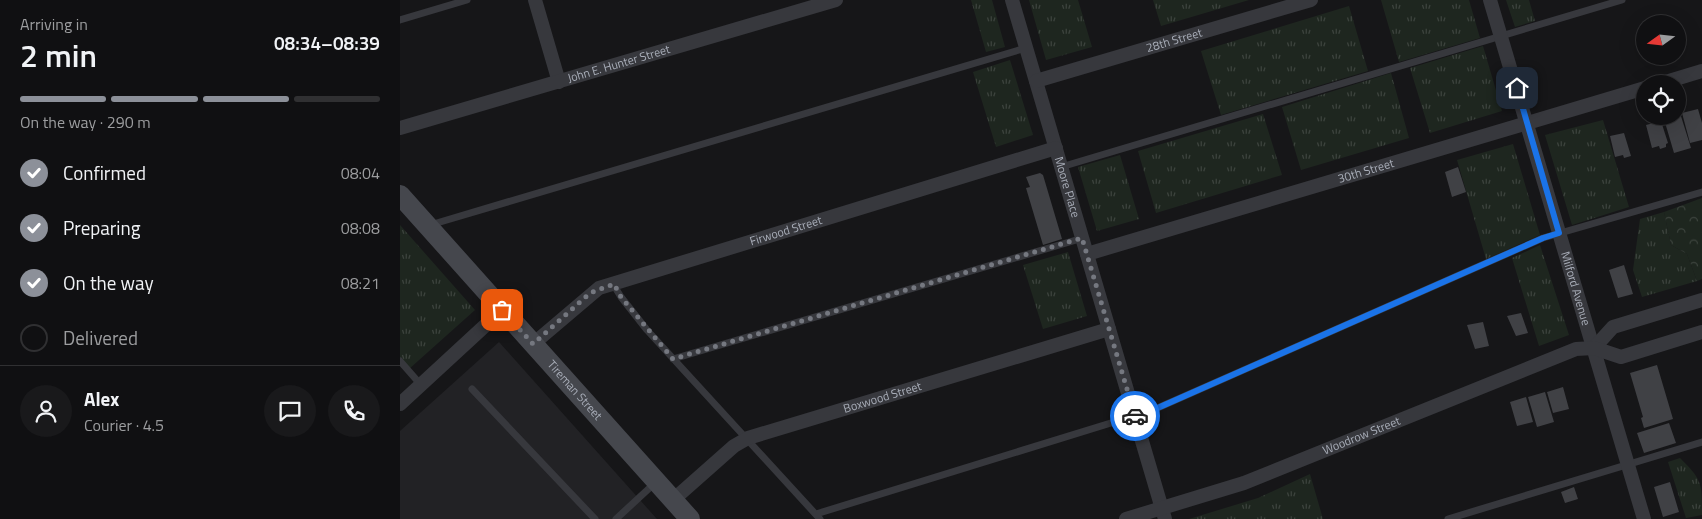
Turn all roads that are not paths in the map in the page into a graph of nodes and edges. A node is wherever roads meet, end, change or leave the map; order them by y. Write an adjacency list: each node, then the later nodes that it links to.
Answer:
1 (466, 0): 8 (lane)
2 (535, 0): 14 (street)
3 (836, 0): 14 (street, John E. Hunter Street)
4 (1012, 0): 10 (street, Moore Place)
5 (1311, 0): 13 (street, 28th Street)
6 (1490, 0): 9 (street, Milford Avenue)
7 (1622, 0): 9 (lane)
8 (400, 20)
9 (1501, 36): 16 (street, Milford Avenue); 19 (lane)
10 (1026, 48): 13 (street, Moore Place); 22 (lane)
11 (1702, 70): 12 (street)
12 (1686, 75)
13 (1036, 81): 18 (street, Moore Place)
14 (559, 82): 17 (street, John E. Hunter Street)
15 (1636, 91): 16 (street, 30th Street)
16 (1527, 124): 23 (street, Milford Avenue); 25 (street, 30th Street)
17 (400, 128)
18 (1056, 148): 19 (street, Moore Place); 26 (street, Firwood Street)
19 (1061, 166): 24 (street, Moore Place)
20 (1702, 192): 23 (lane)
21 (400, 196): 22 (street, Tireman Street)
22 (427, 226): 28 (street, Tireman Street)
23 (1559, 233): 32 (street, Milford Avenue); 38 (lane)
24 (1082, 238): 25 (street, Moore Place); 33 (lane)
25 (1087, 254): 29 (street, Moore Place)
26 (614, 284): 31 (street, Firwood Street); 33 (lane)
27 (1702, 300): 32 (street)
28 (502, 310): 31 (street, Tireman Street); 35 (street)
29 (1109, 329): 38 (street, Moore Place); 39 (street, Boxwood Street)
30 (1702, 332): 32 (street, Woodrow Street)
31 (533, 344): 42 (street, Tireman Street)
32 (1594, 348): 41 (street, Milford Avenue); 44 (street, Woodrow Street)
33 (673, 359): 39 (lane)
34 (400, 362): 35 (lane)
35 (421, 385): 37 (street)
36 (472, 389): 46 (lane)
37 (400, 404)
38 (1135, 417): 44 (street, Moore Place); 45 (lane)
39 (748, 438): 43 (street, Boxwood Street); 45 (lane)
40 (1702, 442): 41 (lane)
41 (1628, 464): 50 (lane); 51 (street, Milford Avenue)
42 (656, 482): 43 (street, Tireman Street); 47 (lane)
43 (673, 500): 48 (street, Tireman Street)
44 (1163, 514): 49 (street, Woodrow Street)
45 (818, 516)
46 (595, 519)
47 (616, 519)
48 (690, 519)
49 (1126, 519)
50 (1448, 519)
51 (1644, 519)

